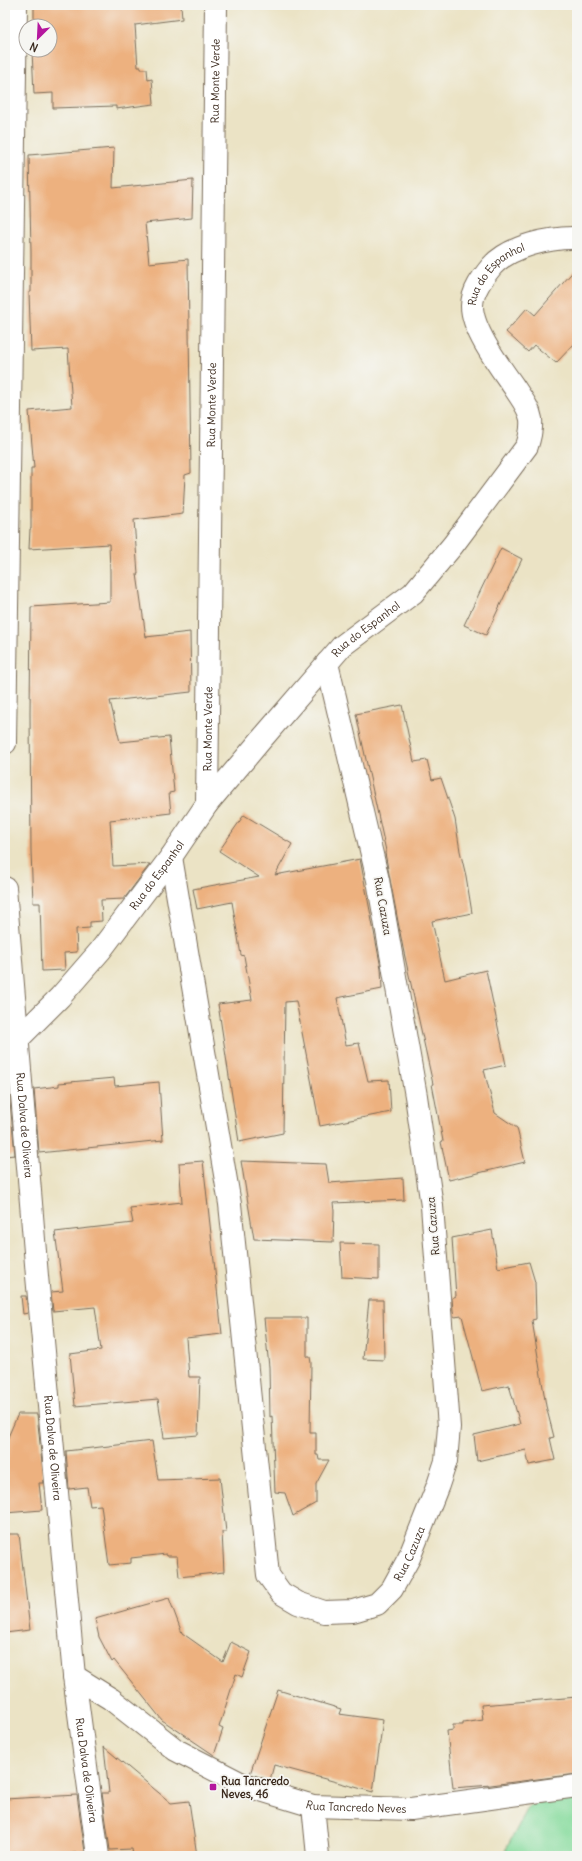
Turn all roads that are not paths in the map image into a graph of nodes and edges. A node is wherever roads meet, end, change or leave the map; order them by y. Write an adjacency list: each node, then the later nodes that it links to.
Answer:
1 (16, 5): 5 (street)
2 (216, 5): 6 (street, Rua Monte Verde)
3 (577, 238): 4 (street, Rua do Espanhol)
4 (327, 663): 6 (street, Rua do Espanhol); 7 (street, Rua Cazuza)
5 (5, 743)
6 (207, 804): 7 (street, Rua do Espanhol)
7 (171, 857): 9 (street, Rua do Espanhol)
8 (5, 888): 9 (street, Rua Dalva de Oliveira)
9 (18, 1039): 10 (street, Rua Dalva de Oliveira)
10 (13, 1080): 11 (street, Rua Dalva de Oliveira)
11 (74, 1676): 13 (street, Rua Tancredo Neves); 14 (street, Rua Dalva de Oliveira)
12 (577, 1786): 13 (street, Rua Tancredo Neves)
13 (313, 1806): 15 (street)
14 (98, 1856)
15 (318, 1856)

